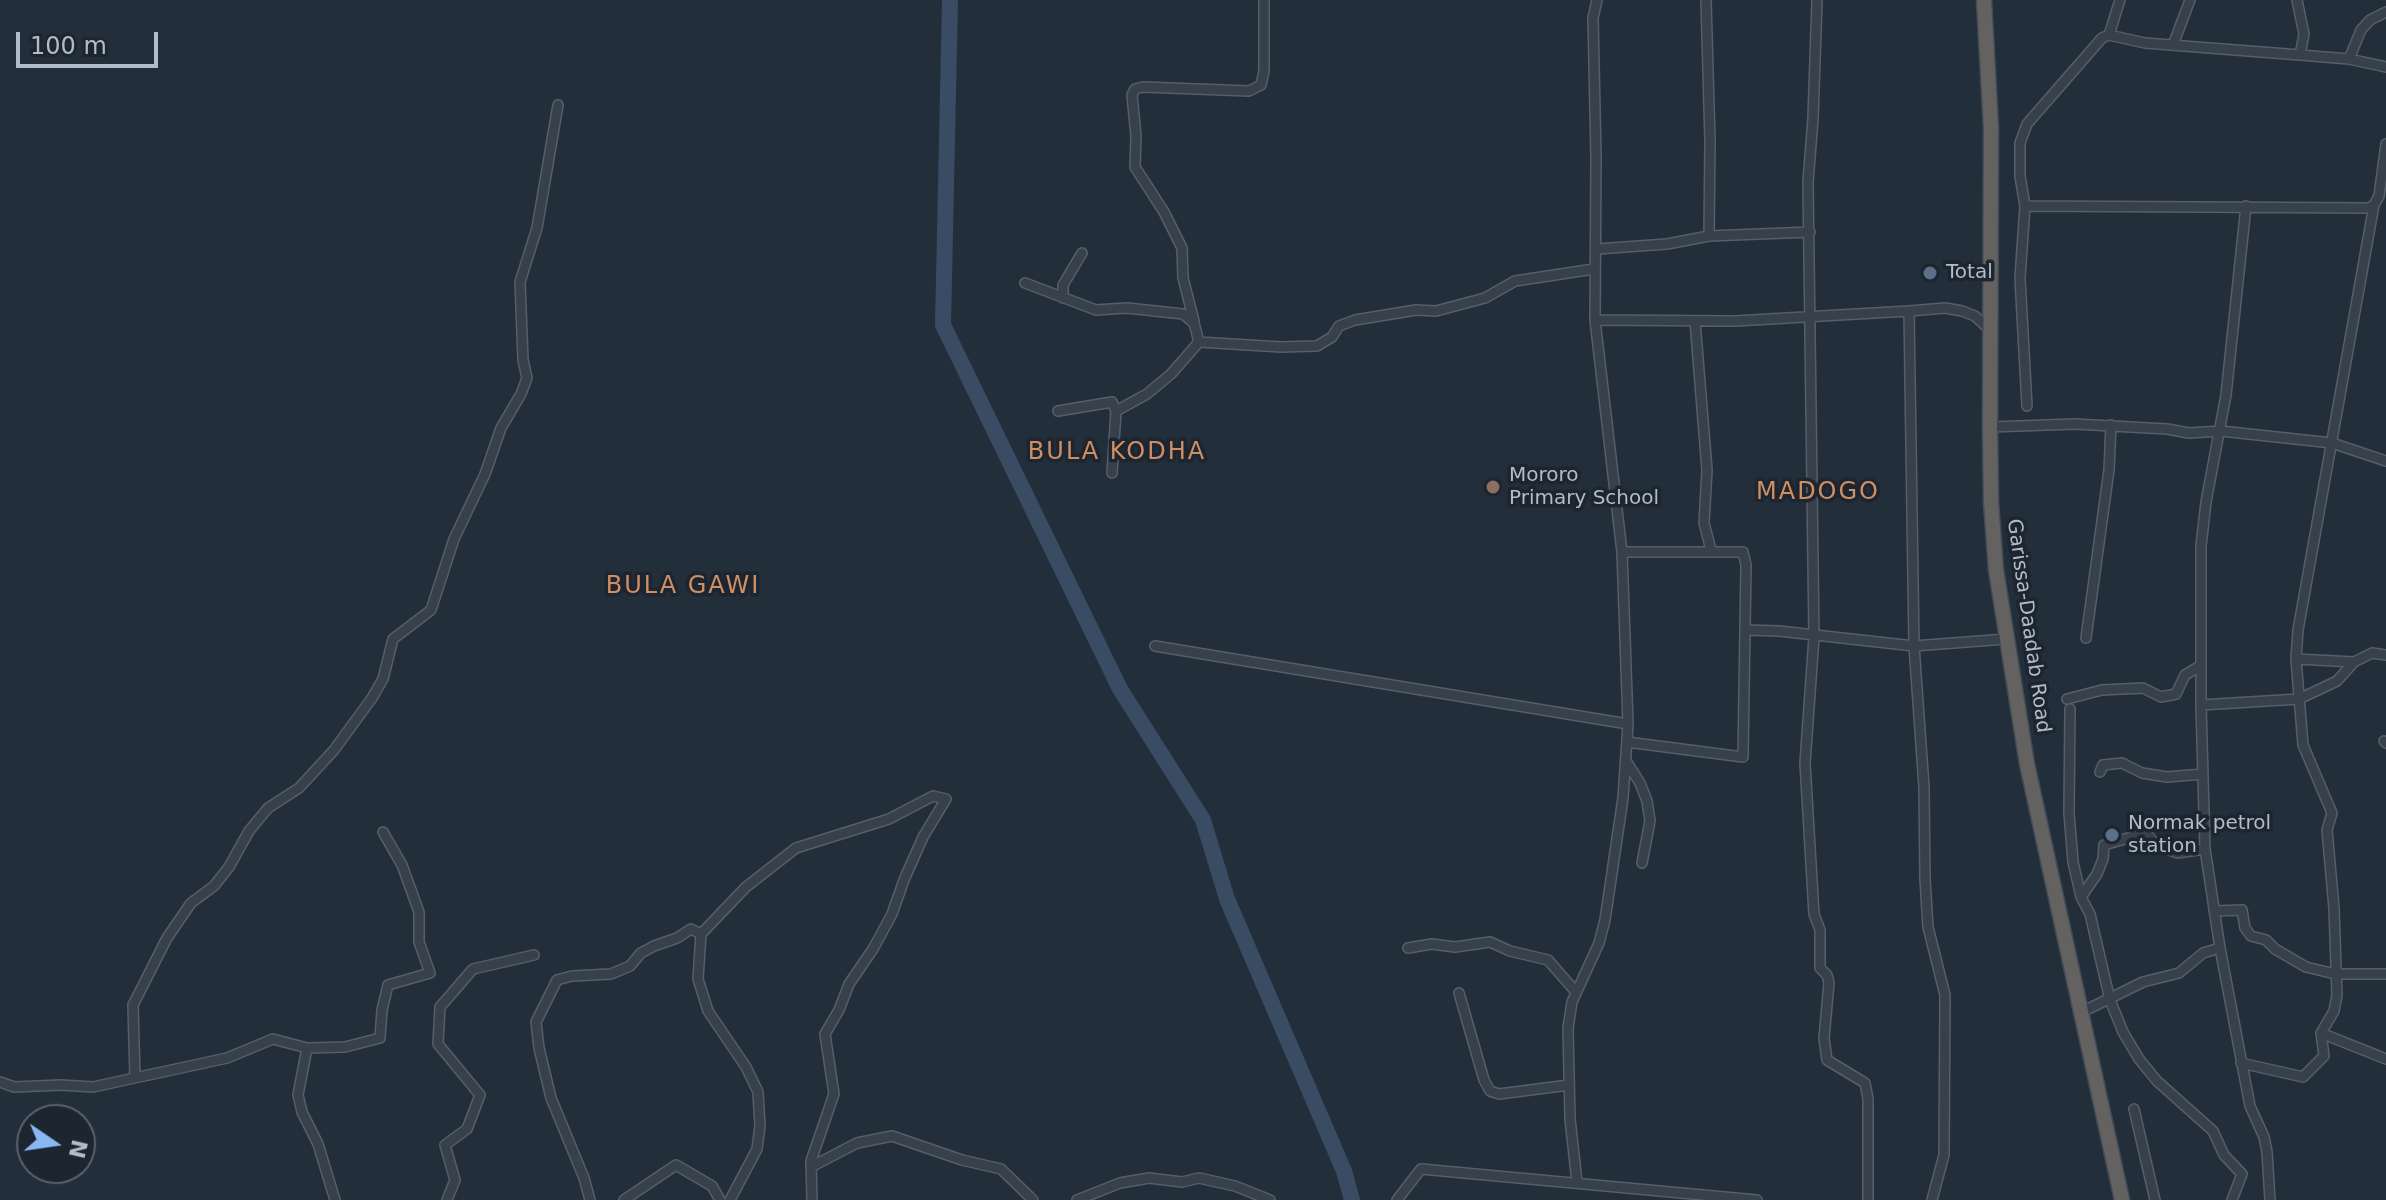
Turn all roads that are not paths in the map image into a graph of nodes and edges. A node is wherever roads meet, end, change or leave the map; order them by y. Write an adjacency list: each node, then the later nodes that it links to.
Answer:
1 (1264, 0): 31 (street)
2 (1597, 0): 22 (street)
3 (1706, 0): 21 (street)
4 (1817, 0): 20 (street)
5 (1984, 0): 32 (highway, Garissa-Daadab Road)
6 (2120, 0): 10 (street)
7 (2190, 0): 11 (street)
8 (2297, 0): 12 (street)
9 (2386, 12): 13 (street)
10 (2109, 35): 11 (street); 18 (street)
11 (2173, 45): 12 (street)
12 (2300, 55): 13 (street)
13 (2349, 59): 14 (street)
14 (2386, 67)
15 (558, 105): 81 (street)
16 (2386, 144): 17 (street)
17 (2380, 200): 19 (street); 40 (street)
18 (2025, 206): 19 (street); 34 (street)
19 (2246, 206): 39 (street)
20 (1810, 232): 21 (street); 28 (street)
21 (1709, 236): 22 (street)
22 (1597, 249): 24 (street)
23 (1082, 253): 26 (street)
24 (1594, 269): 29 (street); 33 (street)
25 (1025, 283): 26 (street)
26 (1063, 298): 31 (street)
27 (1909, 311): 28 (street); 32 (street); 50 (street)
28 (1809, 317): 30 (street); 46 (street)
29 (1595, 320): 30 (street); 44 (street)
30 (1695, 321): 43 (street)
31 (1194, 323): 33 (street)
32 (1990, 330): 38 (highway, Garissa-Daadab Road)
33 (1199, 342): 36 (street)
34 (2027, 406)
35 (1058, 411): 36 (street)
36 (1116, 411): 42 (street)
37 (2111, 425): 38 (street); 39 (street); 47 (street)
38 (1990, 427): 48 (highway, Garissa-Daadab Road)
39 (2221, 431): 40 (street); 54 (street)
40 (2332, 443): 41 (street); 52 (street)
41 (2386, 461)
42 (1112, 473)
43 (1711, 550): 44 (street); 45 (street)
44 (1622, 552): 57 (street)
45 (1745, 630): 46 (street); 58 (street)
46 (1814, 637): 50 (street); 99 (street)
47 (2086, 638)
48 (2006, 639): 50 (street); 76 (highway, Garissa-Daadab Road)
49 (1155, 646): 57 (street)
50 (1914, 646): 100 (street)
51 (2386, 655): 53 (street)
52 (2296, 659): 53 (street); 55 (street)
53 (2354, 662): 55 (street)
54 (2200, 666): 56 (street); 65 (street)
55 (2299, 699): 56 (street); 71 (street)
56 (2201, 705): 61 (street)
57 (1628, 724): 58 (street)
58 (1627, 742): 59 (street)
59 (1626, 761): 64 (street); 73 (street)
60 (2100, 772): 61 (street)
61 (2203, 774): 63 (street)
62 (383, 832): 78 (street)
63 (2205, 849): 65 (street); 66 (street)
64 (1642, 863)
65 (2081, 897): 75 (street)
66 (2214, 911): 69 (street); 71 (street)
67 (701, 934): 85 (street); 89 (street); 92 (street)
68 (1408, 948): 73 (street)
69 (2220, 948): 75 (street); 80 (street)
70 (534, 955): 88 (street)
71 (2335, 974): 72 (street); 77 (street)
72 (2386, 974)
73 (1576, 992): 83 (street)
74 (1459, 993): 83 (street)
75 (2110, 1000): 76 (street); 103 (street)
76 (2080, 1013): 101 (highway, Garissa-Daadab Road)
77 (2321, 1033): 79 (street); 80 (street)
78 (307, 1048): 81 (street); 87 (street)
79 (2386, 1059)
80 (2241, 1063): 104 (street)
81 (135, 1077): 82 (street)
82 (0, 1082)
83 (1569, 1085): 86 (street)
84 (2134, 1109): 102 (street)
85 (811, 1167): 93 (street); 94 (street)
86 (1577, 1182): 97 (street); 98 (street)
87 (335, 1200)
88 (447, 1200)
89 (590, 1200)
90 (624, 1200): 91 (street)
91 (720, 1200)
92 (730, 1200)
93 (812, 1200)
94 (1033, 1200)
95 (1077, 1200): 96 (street)
96 (1270, 1200)
97 (1397, 1200)
98 (1757, 1200)
99 (1868, 1200)
100 (1932, 1200)
101 (2122, 1200)
102 (2155, 1200)
103 (2232, 1200)
104 (2270, 1200)

